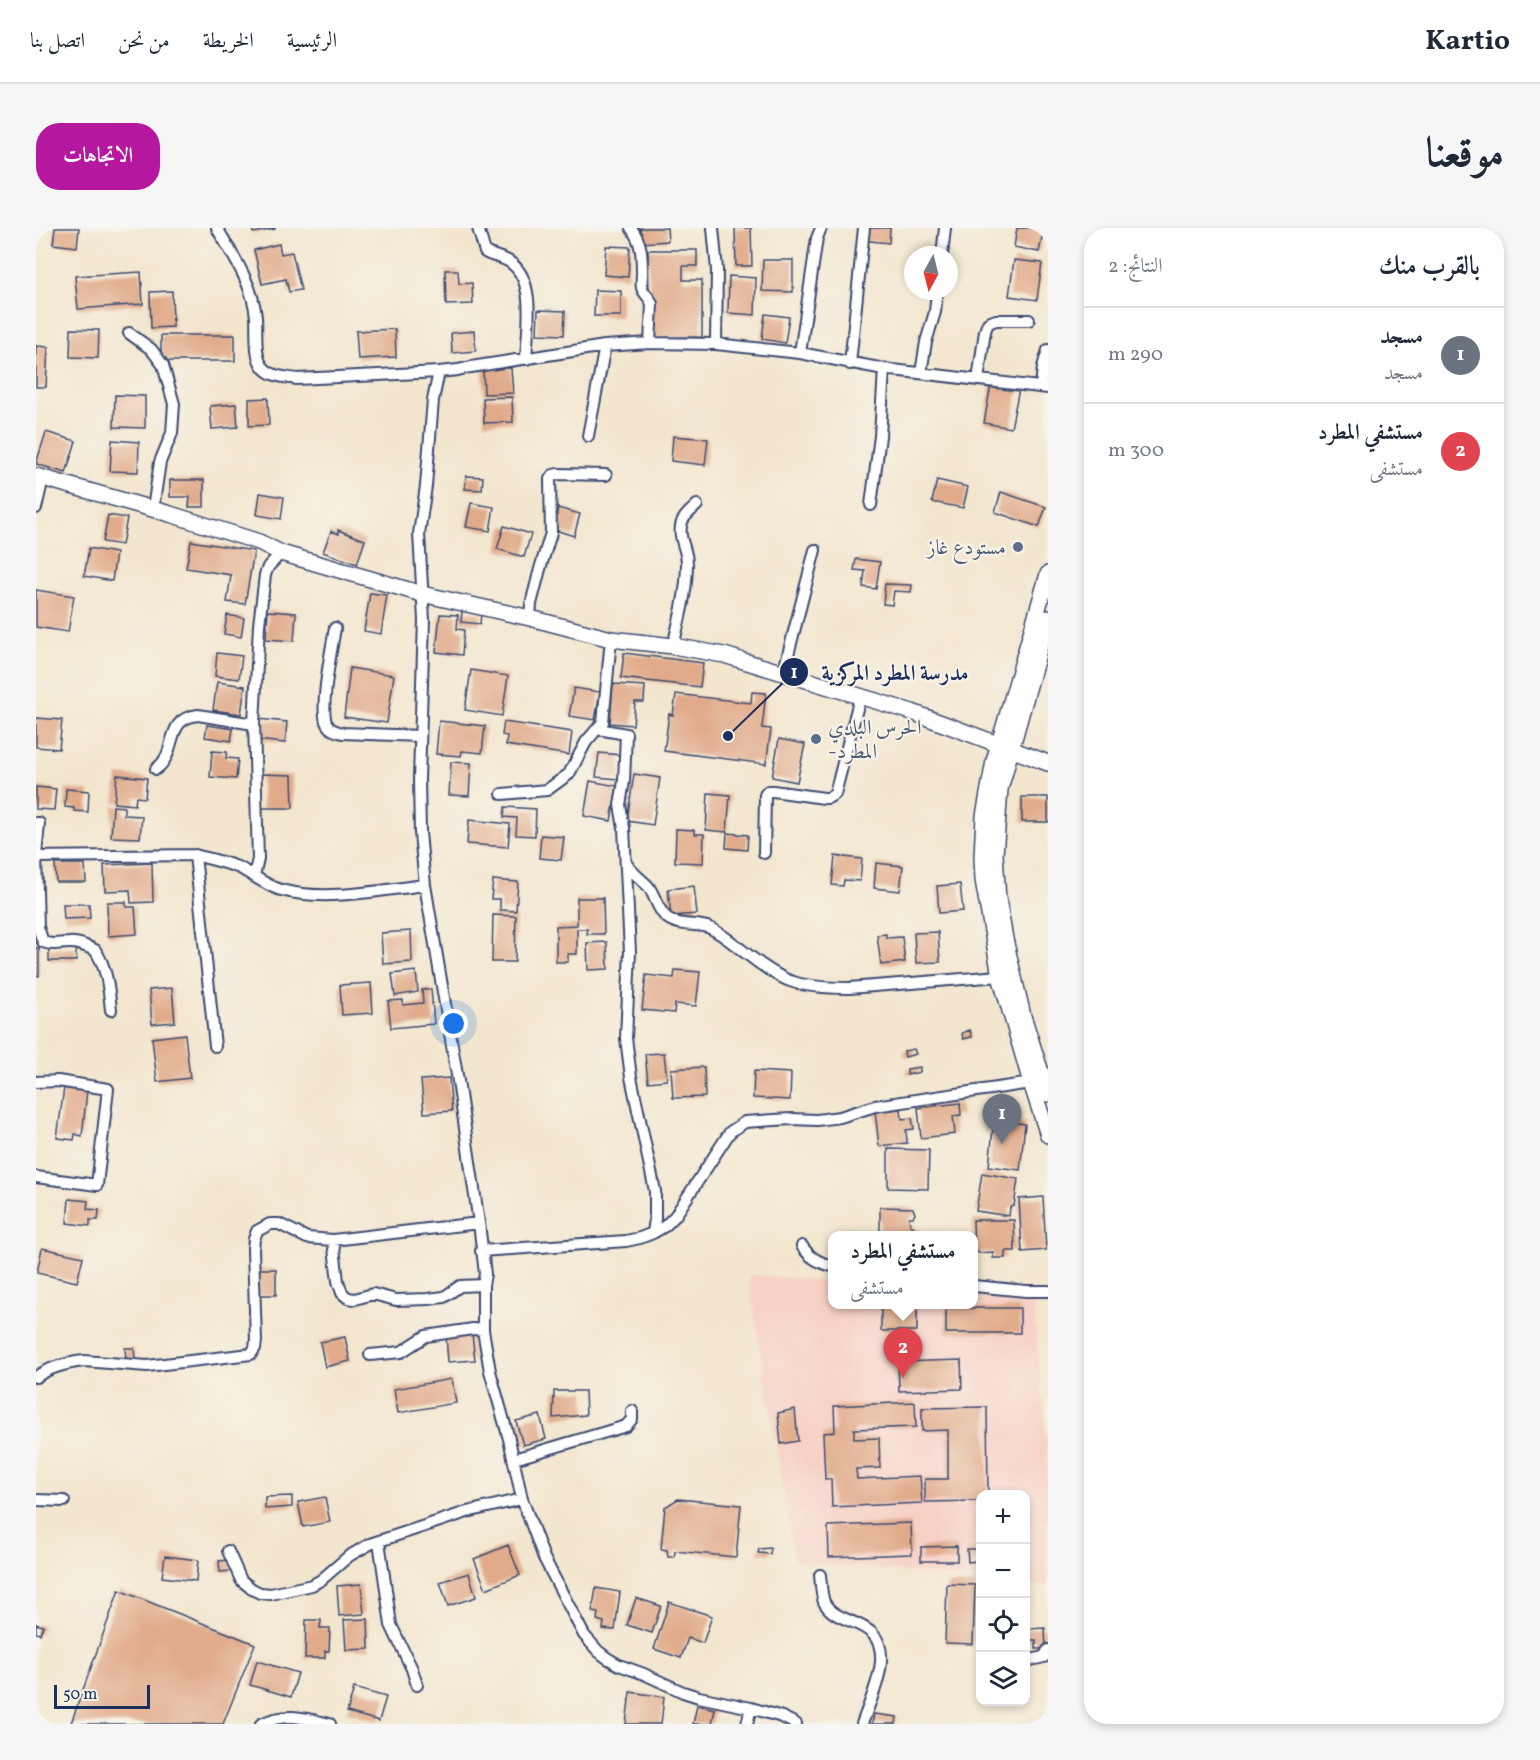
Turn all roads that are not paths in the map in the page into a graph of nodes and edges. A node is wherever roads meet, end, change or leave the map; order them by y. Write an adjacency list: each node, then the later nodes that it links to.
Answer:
1 (217, 228): 20 (street)
2 (478, 228): 17 (street)
3 (631, 228): 12 (street)
4 (713, 228): 13 (street)
5 (820, 228): 16 (street)
6 (864, 228): 18 (street)
7 (945, 228): 8 (street)
8 (943, 246)
9 (936, 300): 21 (street)
10 (1029, 320): 22 (street)
11 (129, 333): 30 (street)
12 (650, 343): 13 (street); 14 (street)
13 (716, 344): 16 (street)
14 (605, 346): 17 (street); 24 (street)
15 (1048, 350): 23 (street)
16 (800, 354): 18 (street)
17 (526, 359): 20 (street)
18 (850, 364): 19 (street)
19 (884, 369): 21 (street); 28 (street)
20 (439, 372): 34 (street)
21 (921, 373): 22 (street)
22 (978, 380): 23 (street)
23 (1044, 388)
24 (588, 436)
25 (606, 475): 35 (street)
26 (40, 477): 29 (street); 30 (main road)
27 (697, 505): 39 (street)
28 (871, 505)
29 (36, 508)
30 (153, 509): 32 (main road)
31 (815, 550): 40 (street)
32 (281, 553): 34 (main road); 42 (street)
33 (1048, 574): 45 (main road)
34 (422, 594): 35 (main road); 44 (street)
35 (530, 618): 38 (main road)
36 (1048, 618): 45 (main road)
37 (335, 628): 44 (street)
38 (611, 639): 39 (main road); 43 (street)
39 (673, 646): 40 (main road)
40 (783, 674): 41 (main road)
41 (860, 697): 45 (main road); 50 (street)
42 (254, 724): 47 (street); 54 (street)
43 (598, 729): 48 (street); 53 (street)
44 (420, 736): 55 (street)
45 (1005, 746): 46 (main road); 56 (main road); 61 (main road)
46 (1048, 763)
47 (156, 769)
48 (502, 794)
49 (36, 823): 52 (street)
50 (764, 853)
51 (195, 855): 52 (street); 54 (street); 58 (street)
52 (36, 857): 57 (street)
53 (626, 863): 56 (street); 65 (street)
54 (254, 876): 55 (street)
55 (425, 885): 64 (street)
56 (1000, 976): 60 (main road)
57 (111, 1010)
58 (215, 1046)
59 (36, 1082): 63 (street)
60 (1031, 1083): 62 (main road); 65 (street)
61 (1048, 1094)
62 (1048, 1135)
63 (36, 1176)
64 (479, 1223): 66 (street); 68 (street)
65 (653, 1233): 68 (street)
66 (333, 1240): 70 (street); 75 (street)
67 (802, 1246): 69 (street)
68 (481, 1251): 70 (street)
69 (828, 1265)
70 (483, 1285): 73 (street)
71 (978, 1286): 72 (street)
72 (1048, 1291)
73 (483, 1330): 74 (street); 77 (street)
74 (370, 1355)
75 (36, 1377)
76 (632, 1412): 77 (street)
77 (514, 1459): 78 (street)
78 (522, 1499): 81 (street); 87 (street)
79 (36, 1500): 80 (street)
80 (64, 1501)
81 (379, 1541): 82 (street); 86 (street)
82 (228, 1551)
83 (820, 1575): 92 (street)
84 (1048, 1650): 85 (street)
85 (1030, 1660)
86 (417, 1685)
87 (751, 1708): 90 (street); 91 (street)
88 (261, 1724): 89 (street)
89 (330, 1724)
90 (747, 1724)
91 (795, 1724)
92 (862, 1724)

